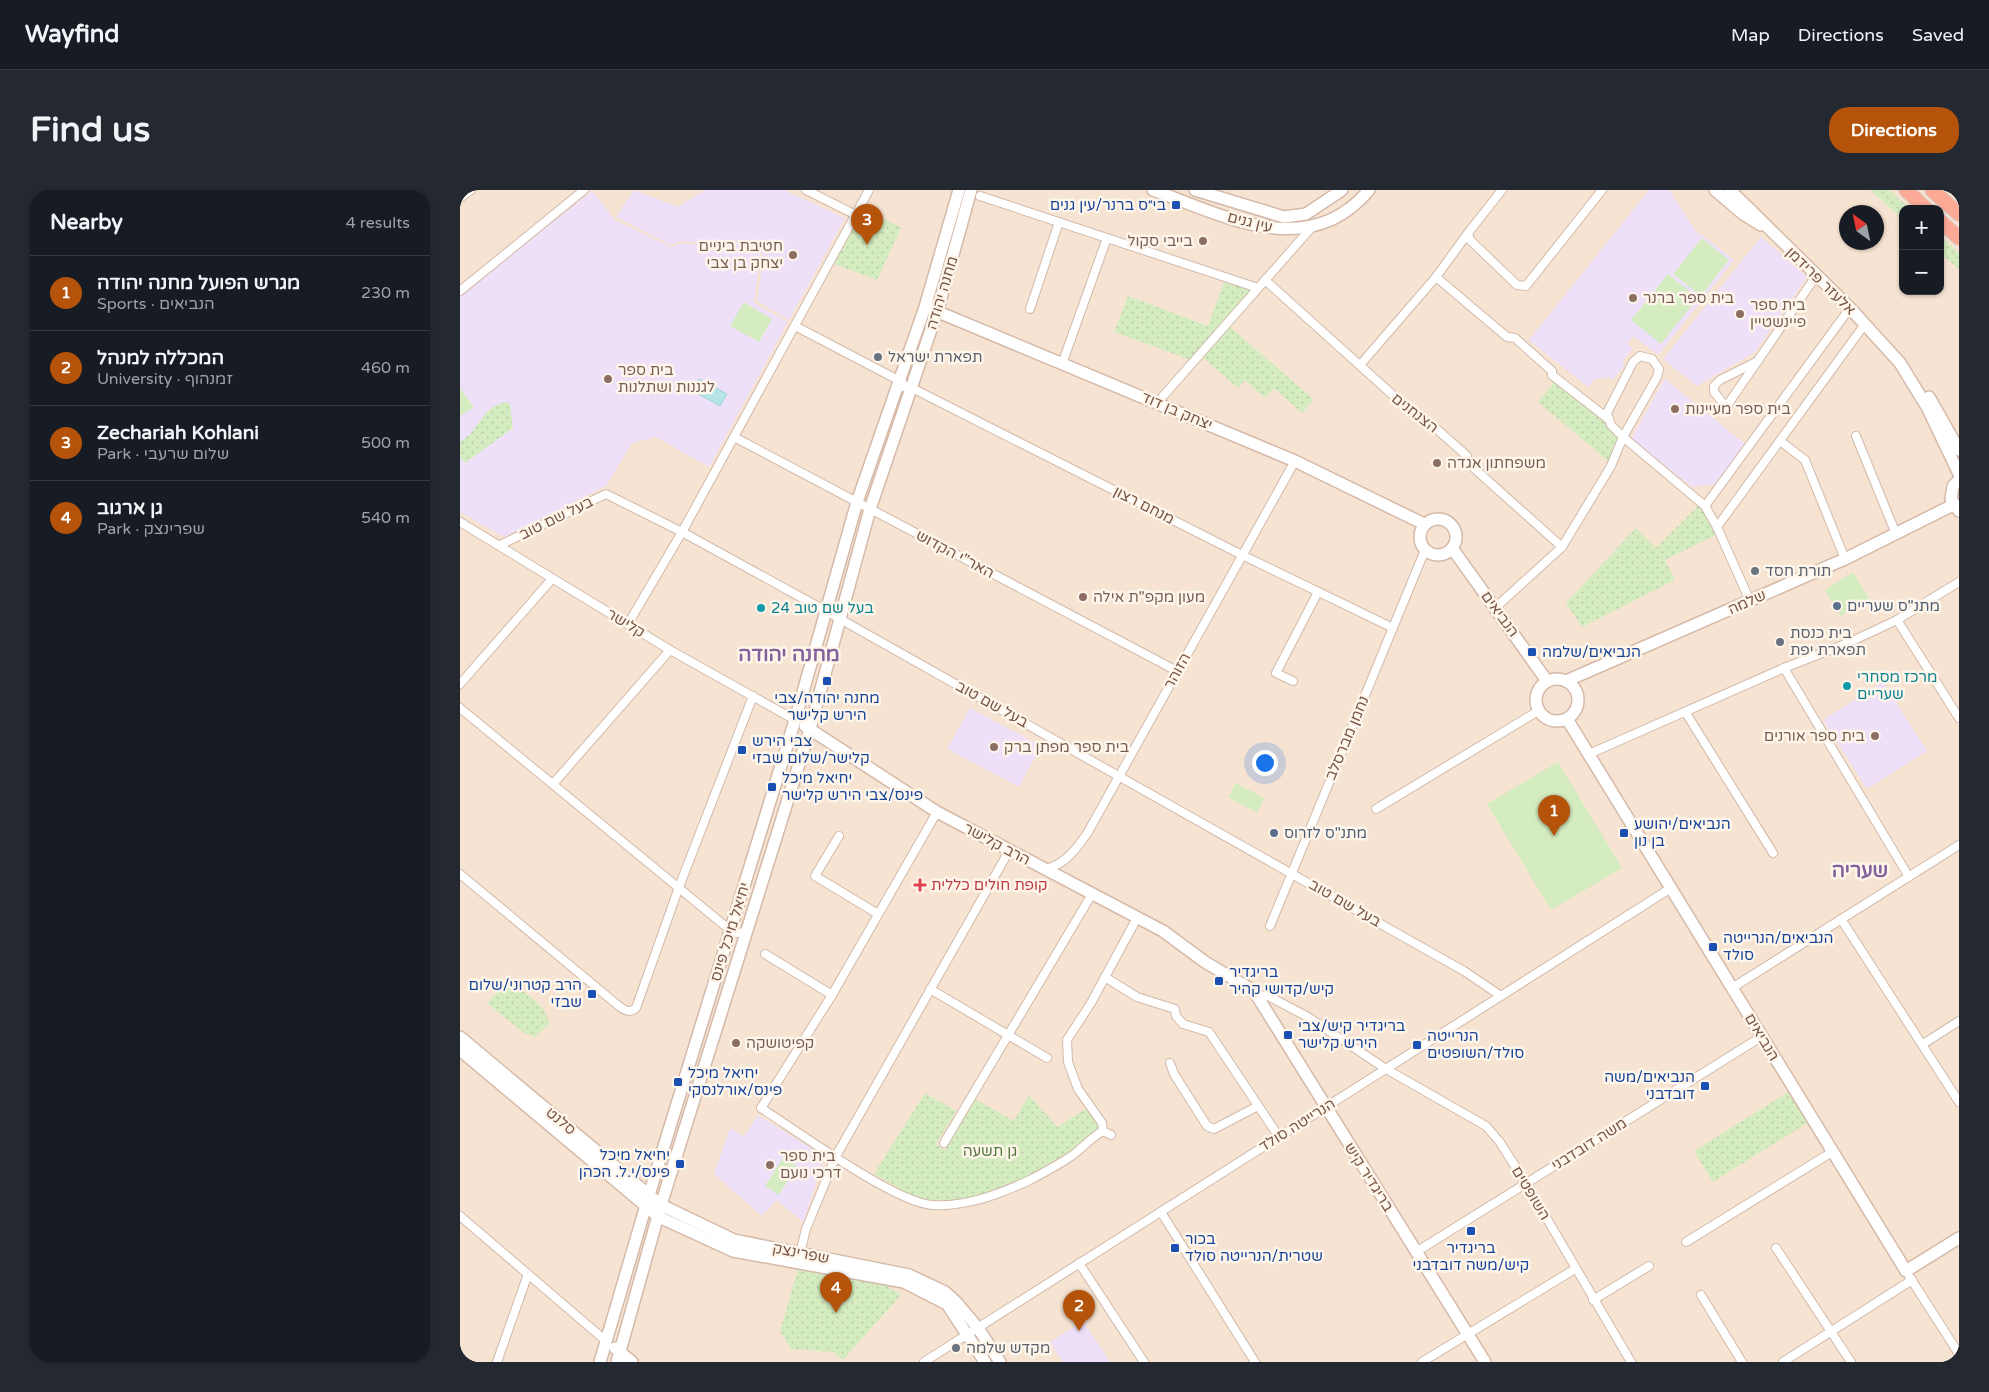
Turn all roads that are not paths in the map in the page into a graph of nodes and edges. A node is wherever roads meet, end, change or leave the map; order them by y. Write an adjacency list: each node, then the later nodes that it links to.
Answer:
1 (471, 190): 17 (street)
2 (584, 190): 32 (street)
3 (806, 190): 20 (street)
4 (870, 190): 20 (street)
5 (959, 190): 33 (street, מחנה יהודה)
6 (1154, 190): 23 (street, עין גנים)
7 (1195, 190): 8 (street, עין גנים)
8 (1342, 190)
9 (1368, 190): 23 (street, עין גנים)
10 (1502, 190): 25 (street)
11 (1602, 190): 25 (street)
12 (1714, 190): 24 (street, אלעזר פרידמן)
13 (1730, 190): 24 (street, אלעזר פרידמן)
14 (1906, 190): 18 (highway)
15 (1932, 190): 19 (highway)
16 (976, 193): 21 (street); 36 (street, מחנה יהודה)
17 (460, 198)
18 (1922, 205)
19 (1959, 214)
20 (856, 215): 37 (street)
21 (1059, 222): 26 (street); 34 (street)
22 (1944, 225): 27 (highway)
23 (1312, 227): 30 (street)
24 (1769, 230): 28 (street, אלעזר פרידמן)
25 (1468, 233): 29 (street)
26 (1106, 238): 31 (street); 40 (street)
27 (1959, 238)
28 (1816, 276): 35 (street, אלעזר פרידמן); 39 (street)
29 (1436, 277): 41 (street); 45 (street)
30 (1265, 280): 31 (street); 41 (street, הצנחנים)
31 (1258, 288): 44 (street)
32 (460, 291)
33 (925, 307): 36 (street, יצחק בן דוד); 43 (street, מחנה יהודה)
34 (1030, 308)
35 (1850, 308): 38 (street, אלעזר פרידמן); 55 (street)
36 (938, 312): 40 (street, יצחק בן דוד); 42 (street, מחנה יהודה)
37 (795, 326): 43 (street); 46 (street)
38 (1872, 332): 49 (street); 50 (street, אלעזר פרידמן); 52 (street, אלעזר פרידמן)
39 (1758, 361): 39 (street)
40 (1062, 364): 44 (street, יצחק בן דוד)
41 (1360, 365): 64 (street, הצנחנים)
42 (912, 382): 43 (street); 57 (street, מחנה יהודה); 67 (street, מנחם רצון)
43 (897, 385): 54 (street, מחנה יהודה)
44 (1158, 403): 51 (street, יצחק בן דוד)
45 (1607, 418): 48 (street); 48 (street)
46 (734, 436): 54 (street, האר"י הקדוש); 61 (street)
47 (1856, 436): 62 (street)
48 (1623, 437): 55 (street); 64 (street)
49 (1780, 441): 60 (street); 68 (street)
50 (1959, 450)
51 (1295, 461): 59 (street, יצחק בן דוד); 67 (street, הזוהר)
52 (1959, 474)
53 (1959, 480): 56 (street)
54 (856, 502): 57 (street, האר"י הקדוש); 74 (street, יחיאל מיכל פינס)
55 (1706, 506): 60 (street)
56 (1956, 508): 62 (street, שלמה)
57 (870, 509): 75 (street, יחיאל מיכל פינס); 81 (street, האר"י הקדוש)
58 (460, 522): 63 (street, קלישר)
59 (1424, 524): 65 (street); 66 (street)
60 (1717, 527): 72 (street)
61 (682, 532): 63 (street, בעל שם טוב); 74 (street, בעל שם טוב); 77 (street)
62 (1896, 534): 68 (street, שלמה)
63 (500, 545): 69 (street, קלישר)
64 (1562, 547): 73 (street)
65 (1452, 548): 66 (street); 73 (street, הנביאים)
66 (1425, 550): 78 (street, נחמן מברסלב)
67 (1242, 555): 71 (street, מנחם רצון); 81 (street, הזוהר)
68 (1844, 559): 72 (street, שלמה)
69 (552, 579): 77 (street, קלישר); 85 (street)
70 (1959, 582): 76 (street)
71 (1318, 592): 78 (street, מנחם רצון); 82 (street)
72 (1750, 601): 84 (street, שלמה)
73 (1495, 608): 83 (street, הנביאים)
74 (826, 611): 75 (street, בעל שם טוב); 92 (street, יחיאל מיכל פינס)
75 (840, 620): 93 (street, יחיאל מיכל פינס); 95 (street, בעל שם טוב)
76 (1897, 620): 80 (street); 90 (street)
77 (628, 624): 79 (street, קלישר)
78 (1393, 628): 104 (street, נחמן מברסלב)
79 (670, 650): 86 (street, קלישר); 96 (street)
80 (1784, 668): 89 (street); 106 (street)
81 (1177, 671): 95 (street, הזוהר)
82 (1293, 681)
83 (1547, 681): 84 (street); 88 (street)
84 (1566, 681): 91 (street)
85 (460, 684)
86 (753, 696): 92 (street, קלישר); 107 (street)
87 (460, 708): 96 (street)
88 (1538, 711): 91 (street); 97 (street)
89 (1686, 713): 94 (street); 102 (street)
90 (1959, 718)
91 (1567, 719): 94 (street, הנביאים)
92 (795, 720): 93 (street, הרב קלישר); 114 (street, יחיאל מיכל פינס)
93 (810, 729): 98 (street, הרב קלישר); 115 (street, יחיאל מיכל פינס)
94 (1589, 754): 108 (street, הנביאים)
95 (1119, 775): 103 (street, הזוהר); 104 (street, בעל שם טוב)
96 (553, 784): 107 (street)
97 (1376, 808)
98 (937, 812): 101 (street, הרב קלישר); 110 (street)
99 (839, 836): 110 (street)
100 (1959, 845): 106 (street)
101 (1009, 851): 103 (street, הרב קלישר); 118 (street)
102 (1773, 853)
103 (1046, 869): 109 (street, הרב קלישר)
104 (1291, 872): 113 (street, נחמן מברסלב); 122 (street, בעל שם טוב)
105 (460, 874): 107 (street)
106 (1909, 876): 112 (street)
107 (679, 887): 114 (street)
108 (1671, 888): 119 (street, הנביאים); 122 (street, הנרייטה סולד)
109 (1092, 894): 111 (street, הרב קלישר); 124 (street)
110 (878, 914): 121 (street)
111 (1136, 918): 117 (street); 120 (street, הרב קלישר)
112 (1841, 919): 119 (street); 127 (street)
113 (1270, 926)
114 (730, 930): 115 (street); 140 (street, יחיאל מיכל פינס)
115 (746, 932): 141 (street, יחיאל מיכל פינס)
116 (765, 954): 121 (street)
117 (1105, 977): 133 (street); 138 (street)
118 (930, 988): 124 (street); 138 (street)
119 (1732, 988): 126 (street, הנביאים)
120 (1256, 993): 131 (street, השופטים); 134 (street, בריגדיר קיש)
121 (832, 994): 138 (street)
122 (1502, 996): 131 (street, הנרייטה סולד)
123 (1959, 1021): 127 (street)
124 (1008, 1035): 129 (street); 136 (street)
125 (460, 1037): 140 (street, סלנט)
126 (1761, 1037): 137 (street, הנביאים); 139 (street, משה דובדבני)
127 (1922, 1044): 132 (street)
128 (460, 1050): 140 (street, סלנט)
129 (1048, 1058)
130 (1170, 1063): 133 (street)
131 (1386, 1069): 134 (street, הנרייטה סולד); 139 (street, השופטים)
132 (1959, 1102)
133 (1258, 1106): 135 (street)
134 (1326, 1107): 135 (street, הנרייטה סולד); 149 (street, בריגדיר קיש)
135 (1279, 1137): 142 (street, הנרייטה סולד)
136 (944, 1143)
137 (1832, 1152): 147 (street); 155 (street, הנביאים)
138 (836, 1156): 150 (street)
139 (1526, 1183): 149 (street, משה דובדבני); 153 (street, השופטים)
140 (647, 1200): 141 (street, סלנט); 161 (street, יחיאל מיכל פינס)
141 (660, 1211): 144 (street, שפרינצק); 145 (street, יחיאל מיכל פינס); 150 (street, שפרינצק)
142 (1161, 1212): 151 (street, הנרייטה סולד); 171 (street)
143 (460, 1216): 154 (street)
144 (676, 1224): 145 (street); 150 (street, שפרינצק)
145 (653, 1237): 163 (street, יחיאל מיכל פינס)
146 (1959, 1238): 155 (street)
147 (1686, 1242)
148 (1776, 1248): 159 (street)
149 (1416, 1252): 160 (street, בריגדיר קיש)
150 (799, 1259): 158 (street, שפרינצק)
151 (1080, 1263): 158 (street, הנרייטה סולד); 170 (street)
152 (1648, 1266): 157 (street)
153 (1575, 1269): 157 (street, השופטים); 160 (street)
154 (528, 1274): 161 (street); 164 (street)
155 (1909, 1275): 159 (street); 162 (street, הנביאים)
156 (1701, 1295): 175 (street)
157 (1593, 1300): 174 (street, השופטים)
158 (973, 1331): 167 (street, הנרייטה סולד); 168 (street, שפרינצק); 169 (street, שפרינצק)
159 (1831, 1332): 176 (street); 177 (street)
160 (1467, 1333): 172 (street); 173 (street, בריגדיר קיש)
161 (606, 1341): 163 (street); 165 (street, יחיאל מיכל פינס)
162 (1959, 1354)
163 (619, 1357): 166 (street)
164 (497, 1362)
165 (600, 1362)
166 (632, 1362)
167 (924, 1362)
168 (985, 1362)
169 (1000, 1362)
170 (1144, 1362)
171 (1255, 1362)
172 (1422, 1362)
173 (1484, 1362)
174 (1631, 1362)
175 (1742, 1362)
176 (1783, 1362)
177 (1850, 1362)

